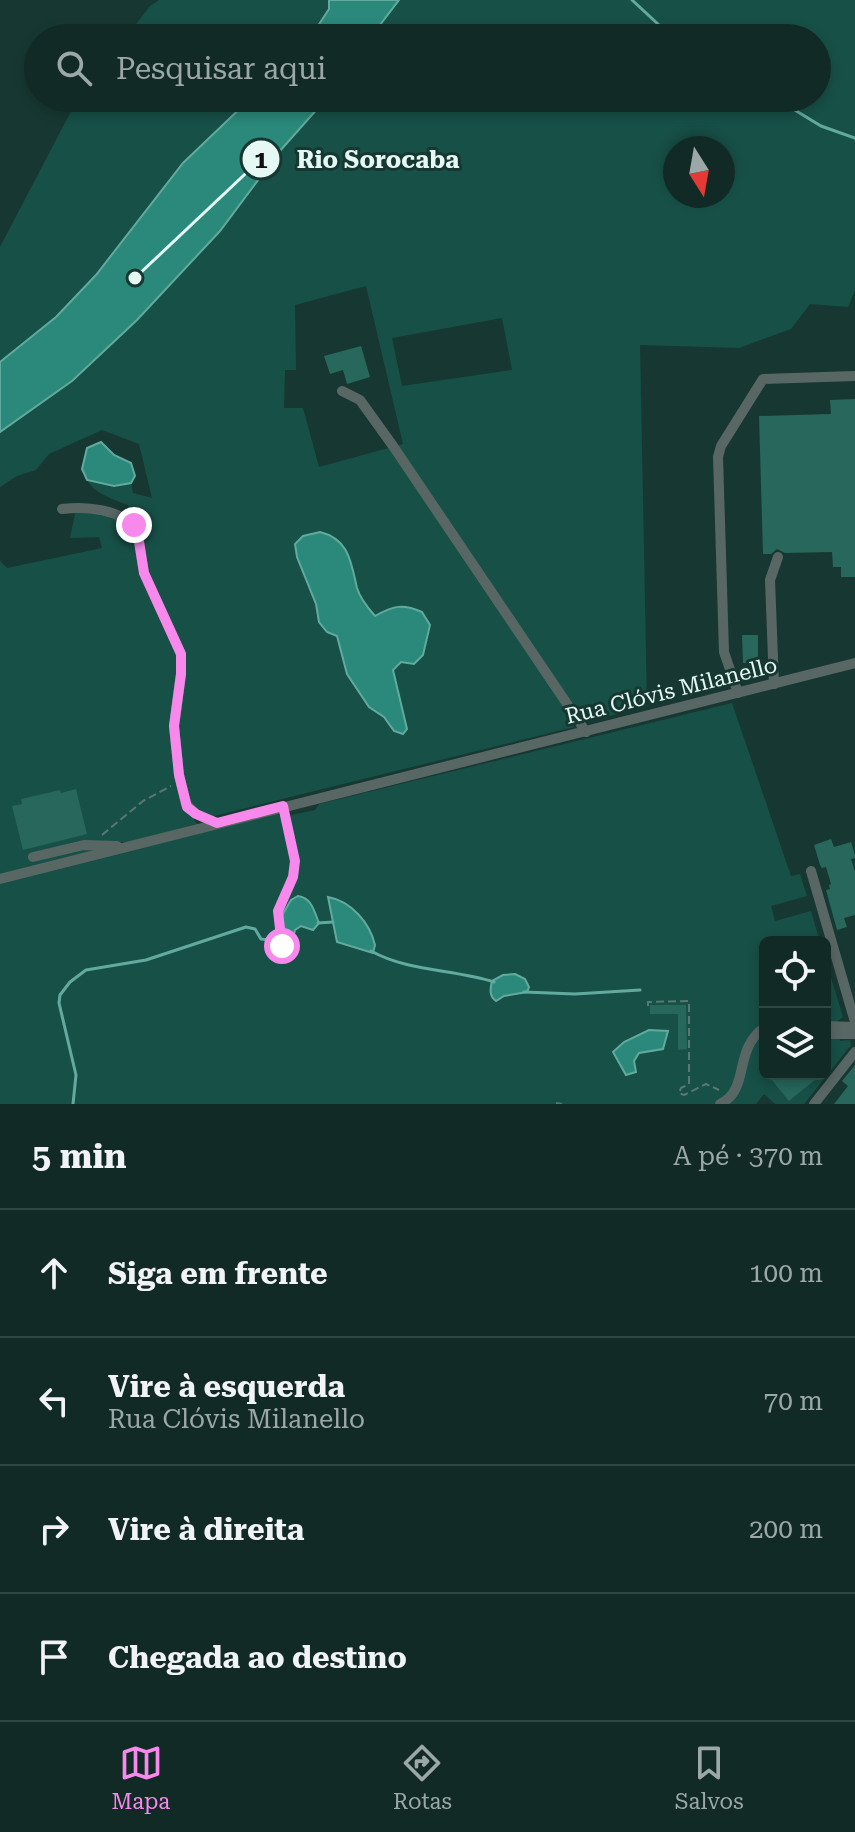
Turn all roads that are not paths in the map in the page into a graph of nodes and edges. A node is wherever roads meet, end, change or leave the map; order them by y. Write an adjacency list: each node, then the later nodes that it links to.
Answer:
1 (855, 376): 7 (street)
2 (342, 391): 8 (street)
3 (62, 509): 9 (street)
4 (778, 557): 6 (street)
5 (855, 663): 6 (street, Rua Clóvis Milanello)
6 (774, 684): 7 (street, Rua Clóvis Milanello)
7 (738, 693): 8 (street, Rua Clóvis Milanello)
8 (586, 732): 9 (street, Rua Clóvis Milanello)
9 (217, 823): 10 (street, Rua Clóvis Milanello)
10 (122, 848): 11 (street); 13 (street, Rua Clóvis Milanello)
11 (33, 857)
12 (811, 871): 14 (street)
13 (0, 879)
14 (855, 1024): 15 (street)
15 (831, 1026)
16 (759, 1032): 20 (street)
17 (831, 1034): 18 (street)
18 (855, 1034)
19 (855, 1052): 21 (street)
20 (720, 1104)
21 (814, 1104)

